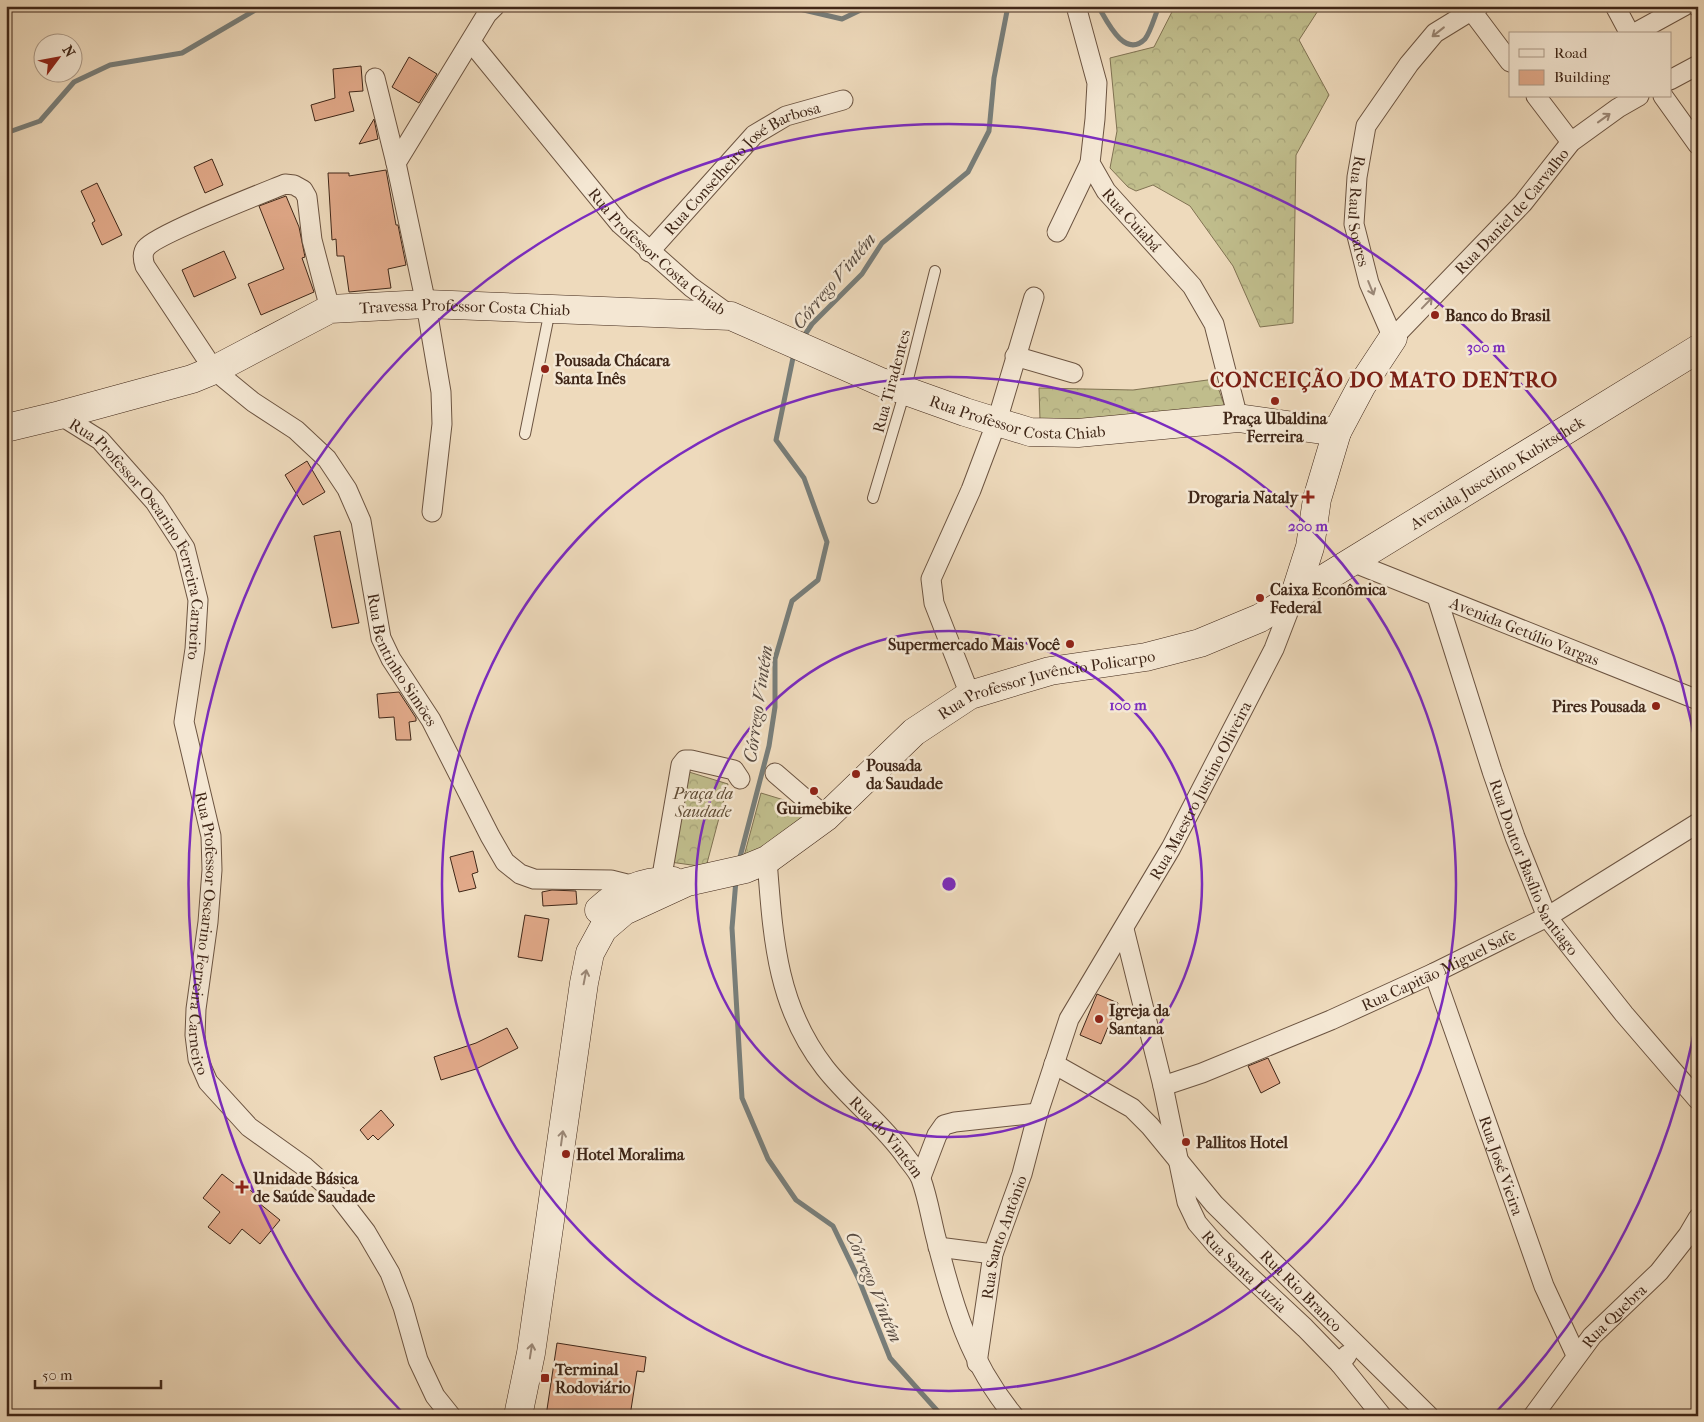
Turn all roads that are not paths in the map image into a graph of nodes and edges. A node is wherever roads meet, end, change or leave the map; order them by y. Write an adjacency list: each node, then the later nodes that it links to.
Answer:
1 (496, 6): 8 (street)
2 (1076, 6): 19 (street)
3 (1615, 6): 6 (street)
4 (1684, 6): 7 (street)
5 (1475, 8): 9 (street); 29 (street, Rua Raul Soares, one-way to 29)
6 (1631, 32)
7 (1636, 32)
8 (471, 42): 20 (street); 22 (street, Rua Professor Costa Chiab)
9 (1509, 60)
10 (1698, 65): 12 (street)
11 (375, 78): 20 (street)
12 (1672, 79)
13 (1538, 98): 17 (street)
14 (1636, 98): 17 (street, Rua Daniel de Carvalho, one-way to 14)
15 (1664, 98): 18 (street)
16 (843, 100): 22 (street, Rua Conselheiro José Barbosa)
17 (1571, 142): 29 (street, Rua Daniel de Carvalho, one-way to 17)
18 (1698, 145)
19 (1090, 162): 21 (street); 36 (street, Rua Cuiabá)
20 (396, 163): 25 (street)
21 (1057, 232)
22 (649, 252): 28 (street, Rua Professor Costa Chiab)
23 (935, 271): 34 (lane, Rua Tiradentes)
24 (1034, 297): 31 (street)
25 (426, 304): 26 (main road, Travessa Professor Costa Chiab); 27 (main road, Travessa Professor Costa Chiab); 42 (street)
26 (330, 309): 32 (main road, Travessa Professor Costa Chiab); 32 (street, Rua Bentinho Simões)
27 (550, 309): 28 (main road, Travessa Professor Costa Chiab); 40 (lane)
28 (731, 316): 34 (main road, Rua Professor Costa Chiab)
29 (1393, 338): 39 (main road)
30 (1698, 349): 44 (main road, Avenida Juscelino Kubitschek)
31 (1015, 356): 33 (street); 38 (street)
32 (214, 370): 35 (main road, Rua Professor Oscarino Ferreira Carneiro); 54 (street, Rua Bentinho Simões)
33 (1073, 373)
34 (905, 391): 38 (main road, Rua Professor Costa Chiab); 41 (lane, Rua Tiradentes)
35 (60, 415): 37 (main road, Rua Professor Oscarino Ferreira Carneiro); 72 (street, Rua Professor Oscarino Ferreira Carneiro)
36 (1238, 418): 38 (main road, Rua Professor Costa Chiab); 39 (main road)
37 (13, 421)
38 (997, 421): 47 (street)
39 (1337, 432): 43 (main road)
40 (526, 434)
41 (873, 498)
42 (432, 512)
43 (1310, 547): 44 (main road); 45 (main road)
44 (1352, 562): 45 (main road, Avenida Juscelino Kubitschek); 46 (street, Avenida Getúlio Vargas)
45 (1294, 597): 47 (main road, Rua Professor Juvêncio Policarpo); 56 (street, Rua Maestro Justino Oliveira)
46 (1437, 597): 48 (street, Avenida Getúlio Vargas); 55 (street, Rua Doutor Basílio Santiago)
47 (970, 695): 51 (main road, Rua Professor Juvêncio Policarpo)
48 (1698, 700)
49 (775, 773): 51 (street)
50 (740, 779): 54 (street)
51 (826, 817): 53 (main road)
52 (1698, 823): 55 (street, Rua Capitão Miguel Safe)
53 (744, 868): 54 (main road); 63 (street, Rua do Vintém)
54 (651, 888): 67 (main road)
55 (1547, 916): 57 (street, Rua Capitão Miguel Safe); 60 (street, Rua Doutor Basílio Santiago)
56 (1124, 929): 58 (street, Rua Maestro Justino Oliveira); 59 (street, Rua Santa Luzia)
57 (1434, 973): 59 (street, Rua Capitão Miguel Safe); 69 (street, Rua José Vieira)
58 (1054, 1064): 61 (street, Rua Santo Antônio); 62 (street, Rua Rio Branco)
59 (1163, 1086): 62 (street, Rua Santa Luzia)
60 (1698, 1100)
61 (1038, 1113): 63 (street); 66 (street, Rua Santo Antônio)
62 (1177, 1161): 68 (street, Rua Rio Branco); 71 (street, Rua Santa Luzia)
63 (921, 1178): 65 (street, Rua do Vintém)
64 (1698, 1218): 69 (street, Rua Quebra)
65 (938, 1247): 66 (street); 70 (street, Rua do Vintém)
66 (993, 1254): 70 (street, Rua Santo Antônio)
67 (532, 1286): 73 (main road); 74 (main road, one-way to 67)
68 (1356, 1345): 71 (street); 77 (street, Rua Rio Branco)
69 (1576, 1355): 78 (street, Rua Quebra)
70 (977, 1363): 75 (street, Rua do Vintém)
71 (1340, 1364): 76 (street, Rua Santa Luzia)
72 (451, 1416)
73 (503, 1416)
74 (518, 1416)
75 (1014, 1416)
76 (1382, 1416)
77 (1429, 1416)
78 (1533, 1416)

